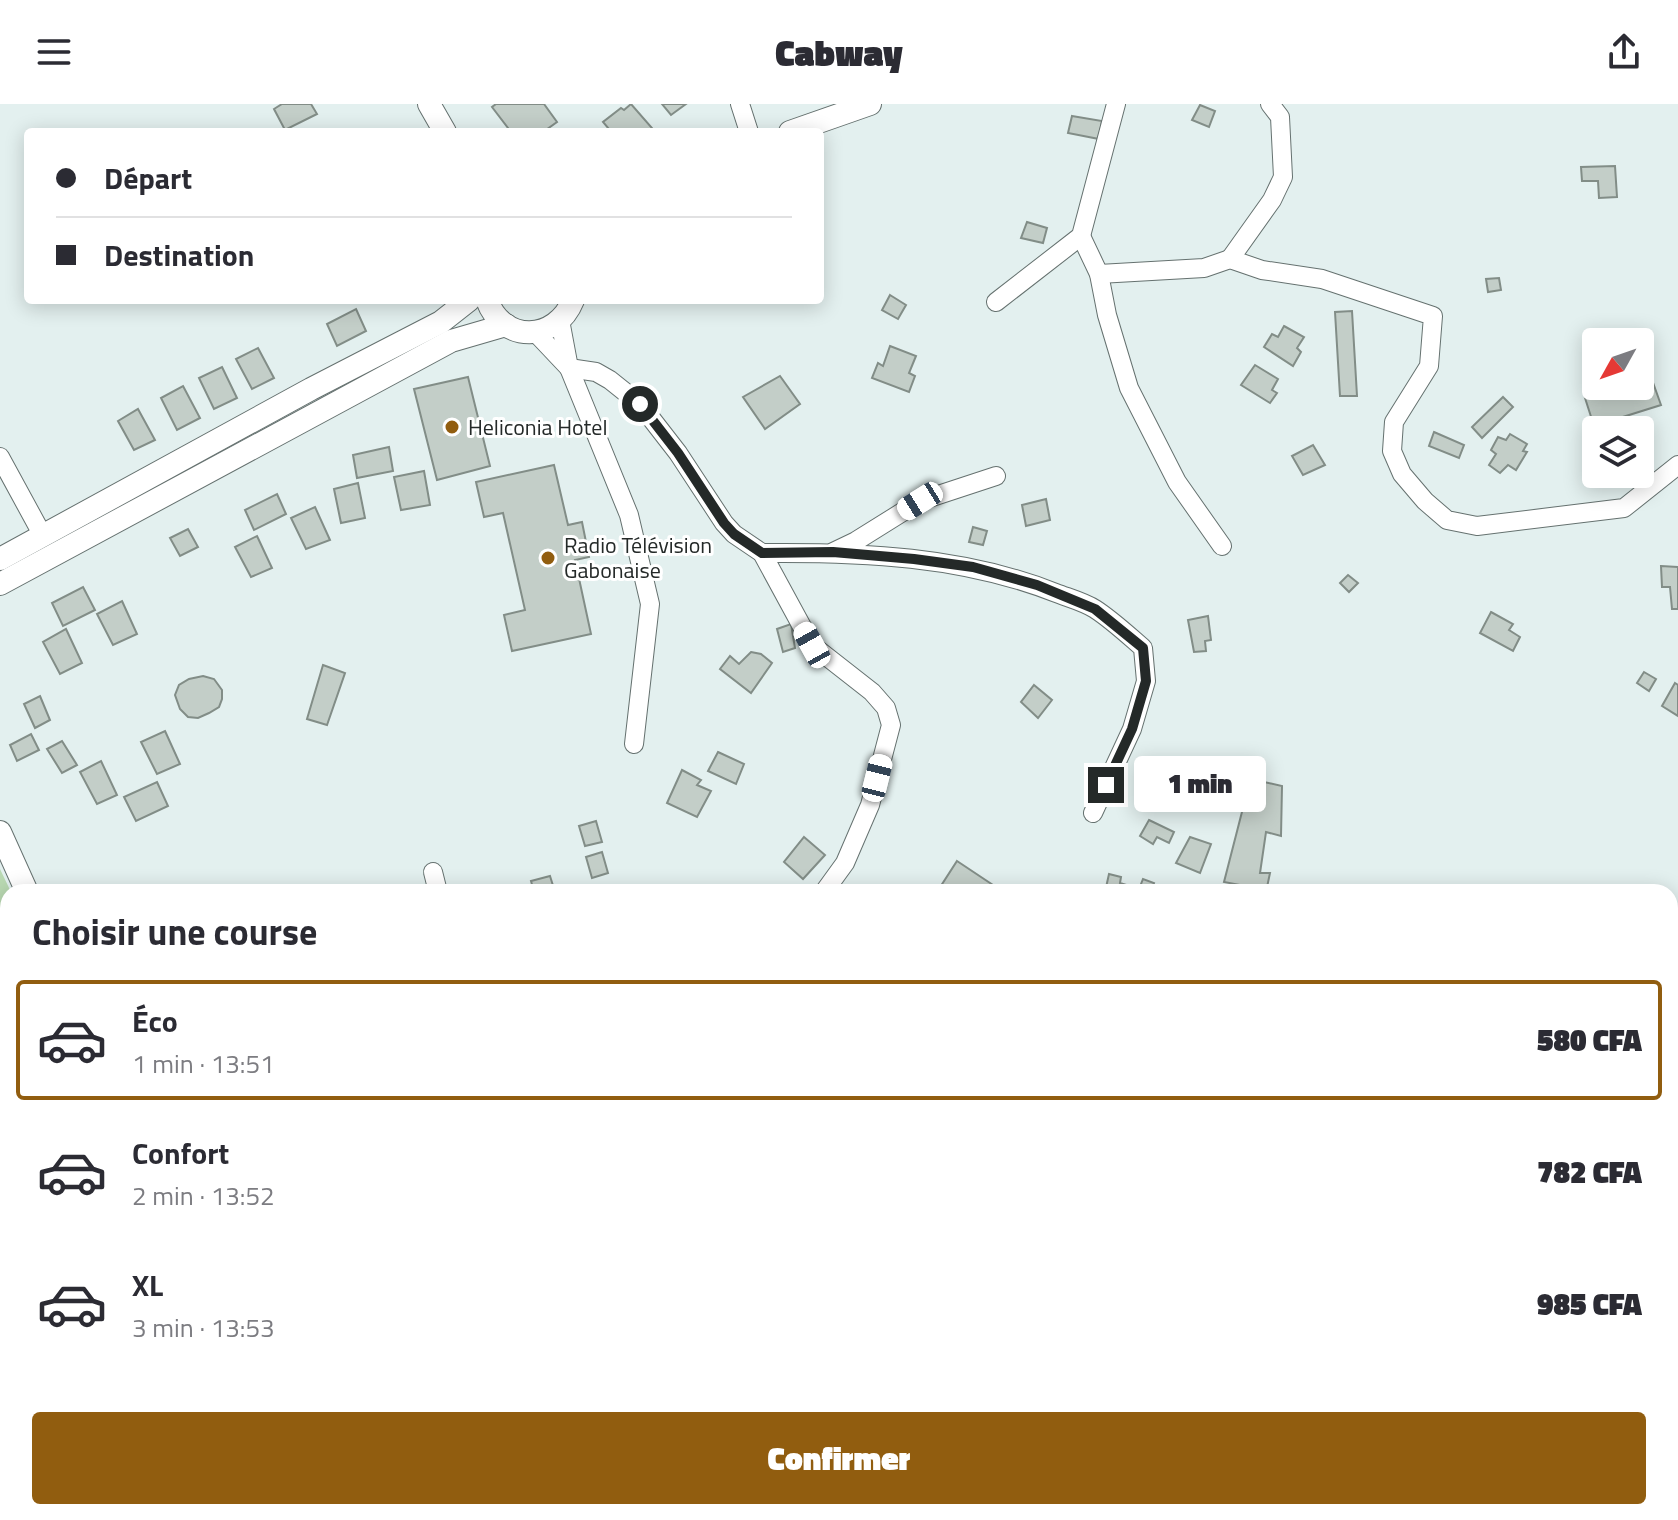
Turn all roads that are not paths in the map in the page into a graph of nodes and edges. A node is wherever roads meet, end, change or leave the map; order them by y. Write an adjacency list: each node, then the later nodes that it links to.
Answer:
1 (429, 104): 6 (street)
2 (740, 104): 7 (street)
3 (870, 104): 8 (street)
4 (1116, 104): 9 (street)
5 (1270, 104): 10 (street)
6 (443, 128)
7 (748, 128)
8 (801, 128)
9 (1081, 236): 11 (street); 12 (street)
10 (1230, 259): 11 (street); 21 (street)
11 (1099, 274): 24 (street)
12 (996, 302)
13 (464, 304): 23 (street)
14 (488, 304): 17 (street)
15 (571, 304): 16 (street)
16 (560, 320): 18 (street); 19 (street)
17 (506, 325): 18 (street); 28 (street)
18 (535, 332): 19 (street)
19 (569, 368): 26 (street); 29 (street)
20 (0, 457): 23 (street)
21 (1678, 465)
22 (996, 476): 25 (street)
23 (43, 536): 27 (street)
24 (1222, 546)
25 (833, 552): 26 (street); 30 (street)
26 (762, 553): 35 (street)
27 (0, 559)
28 (0, 584)
29 (634, 744)
30 (1093, 813)
31 (0, 832): 33 (street)
32 (433, 872): 34 (street)
33 (23, 884)
34 (436, 884)
35 (830, 884)

